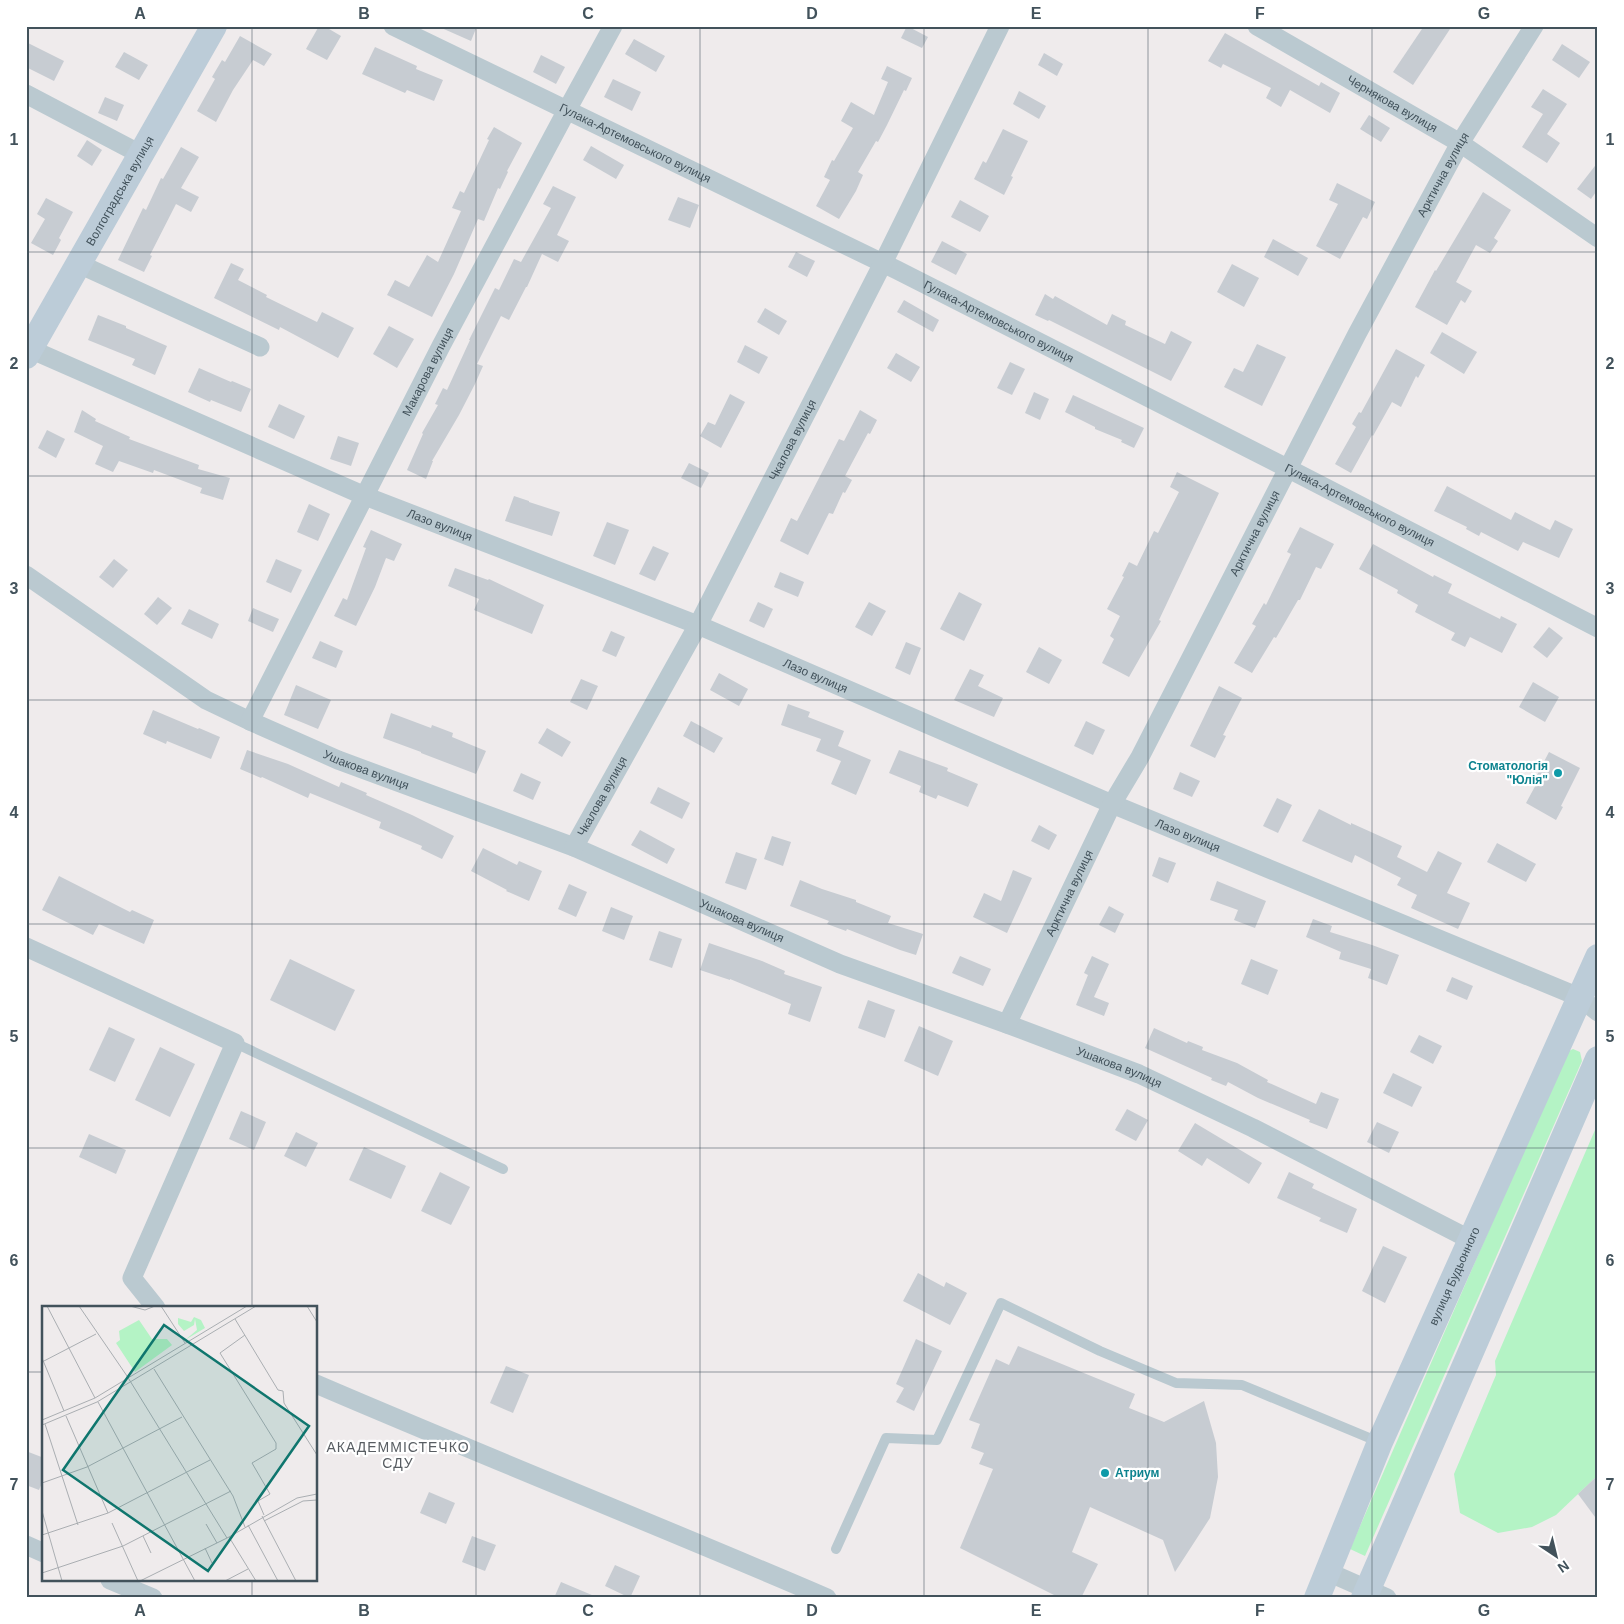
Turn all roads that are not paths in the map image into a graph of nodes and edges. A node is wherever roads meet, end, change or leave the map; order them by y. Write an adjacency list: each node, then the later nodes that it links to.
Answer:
1 (214, 26): 10 (main road, Волгоградська вулиця)
2 (394, 26): 8 (street, Гулака-Артемовського вулиця)
3 (614, 26): 8 (street, Макарова вулиця)
4 (1000, 26): 12 (street, Чкалова вулиця)
5 (1257, 26): 9 (street, Чернякова вулиця)
6 (1534, 26): 9 (street, Арктична вулиця)
7 (26, 94): 10 (street)
8 (567, 110): 12 (street, Гулака-Артемовського вулиця); 17 (street, Макарова вулиця)
9 (1460, 143): 11 (street, Чернякова вулиця); 16 (street, Арктична вулиця)
10 (142, 155): 13 (main road, Волгоградська вулиця)
11 (1598, 238)
12 (883, 263): 16 (street, Гулака-Артемовського вулиця); 19 (street, Чкалова вулиця)
13 (79, 264): 14 (street); 15 (main road, Волгоградська вулиця)
14 (260, 347)
15 (28, 352): 17 (street, Лазо вулиця)
16 (1287, 468): 20 (street, Гулака-Артемовського вулиця); 22 (street, Арктична вулиця)
17 (365, 496): 19 (street, Лазо вулиця); 21 (street, Макарова вулиця)
18 (26, 575): 21 (street, Ушакова вулиця)
19 (698, 625): 22 (street, Лазо вулиця); 23 (street, Чкалова вулиця)
20 (1598, 628)
21 (250, 721): 23 (street, Ушакова вулиця)
22 (1112, 804): 26 (street, Лазо вулиця); 27 (street, Арктична вулиця)
23 (574, 847): 27 (street, Ушакова вулиця)
24 (26, 947): 28 (street)
25 (1598, 957): 26 (main road, вулиця Будьонного)
26 (1588, 1005): 31 (main road, вулиця Будьонного)
27 (1007, 1024): 31 (street, Ушакова вулиця)
28 (235, 1043): 30 (lane); 32 (street)
29 (1598, 1059): 40 (main road)
30 (503, 1169)
31 (1471, 1240): 34 (main road, вулиця Будьонного)
32 (154, 1306)
33 (318, 1385): 42 (street)
34 (1380, 1442): 36 (lane); 38 (main road, вулиця Будьонного)
35 (26, 1546): 37 (street)
36 (836, 1549)
37 (42, 1552)
38 (1328, 1572): 40 (street); 43 (main road, вулиця Будьонного)
39 (115, 1582): 41 (street)
40 (1373, 1595)
41 (153, 1598)
42 (827, 1598)
43 (1317, 1598)

